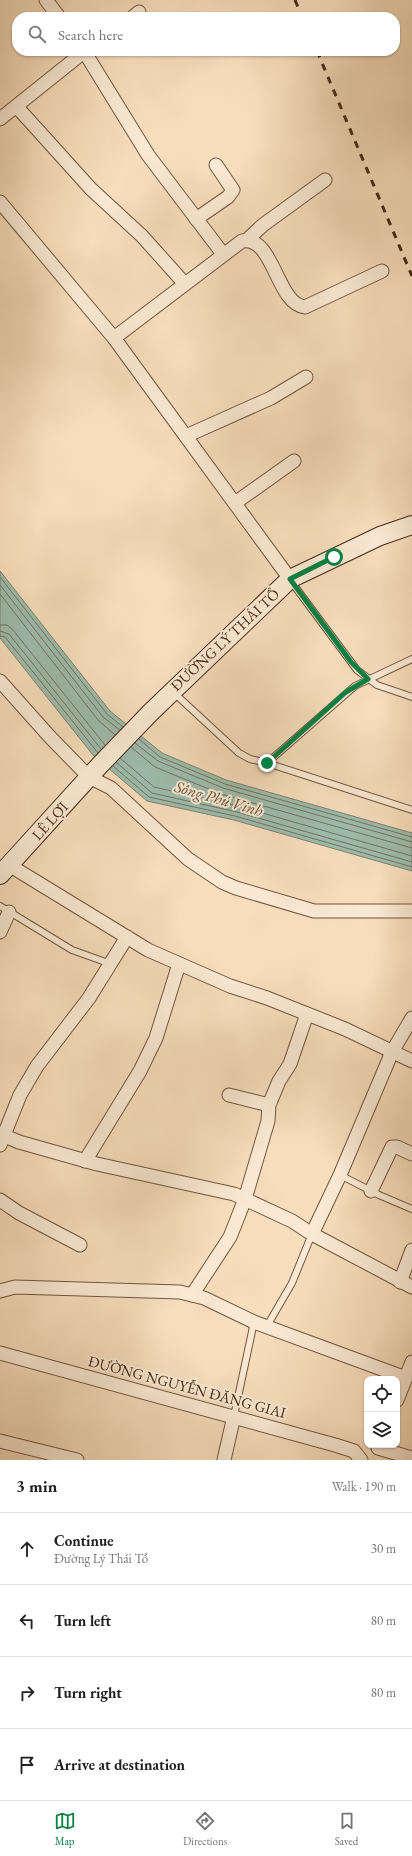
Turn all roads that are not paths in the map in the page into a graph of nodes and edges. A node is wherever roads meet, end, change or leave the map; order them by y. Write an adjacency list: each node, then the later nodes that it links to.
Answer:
1 (46, 0): 2 (street)
2 (54, 12)
3 (78, 56): 5 (street)
4 (87, 56): 10 (street)
5 (17, 107): 6 (street); 14 (street)
6 (0, 119)
7 (216, 165): 10 (street)
8 (325, 180): 11 (street)
9 (0, 202): 15 (street)
10 (196, 219): 12 (street)
11 (247, 240): 12 (street); 13 (street)
12 (223, 254): 14 (street)
13 (382, 271)
14 (184, 284): 15 (street)
15 (114, 338): 17 (street)
16 (306, 377): 17 (street)
17 (186, 436): 19 (street)
18 (294, 461): 19 (street)
19 (235, 503): 21 (street)
20 (412, 525): 21 (main road, ĐƯỜNG LÝ THÁI TỔ)
21 (290, 579): 23 (lane); 25 (main road, ĐƯỜNG LÝ THÁI TỔ)
22 (412, 659): 23 (lane)
23 (368, 679): 26 (lane); 27 (lane)
24 (0, 681): 28 (street)
25 (172, 691): 27 (lane); 28 (main road, ĐƯỜNG LÝ THÁI TỔ)
26 (412, 697)
27 (267, 763): 29 (lane)
28 (94, 771): 30 (main road, LÊ LỢI); 32 (street)
29 (412, 810)
30 (5, 870): 34 (street)
31 (4, 909): 33 (street); 35 (lane)
32 (412, 911)
33 (0, 932)
34 (127, 937): 35 (street); 36 (street)
35 (111, 964): 43 (street)
36 (179, 964): 37 (street); 45 (street)
37 (307, 1014): 39 (street); 42 (street)
38 (412, 1018): 39 (street)
39 (392, 1052): 40 (street); 46 (street)
40 (412, 1061)
41 (229, 1095): 42 (street)
42 (269, 1105): 48 (street)
43 (2, 1138): 45 (street)
44 (412, 1154): 47 (street)
45 (85, 1161): 48 (street)
46 (340, 1175): 47 (lane); 51 (street)
47 (371, 1191): 50 (lane)
48 (245, 1199): 51 (street); 56 (street)
49 (0, 1200): 52 (street)
50 (412, 1209)
51 (312, 1234): 54 (street); 57 (lane)
52 (80, 1245)
53 (412, 1250): 54 (street)
54 (406, 1284)
55 (0, 1291): 56 (street)
56 (192, 1295): 57 (street)
57 (261, 1324): 60 (street); 62 (lane)
58 (0, 1353): 62 (street, ĐƯỜNG NGUYỄN ĐĂNG GIAI)
59 (412, 1362): 60 (street)
60 (406, 1378): 61 (street)
61 (400, 1393)
62 (234, 1416): 67 (street); 68 (street, ĐƯỜNG NGUYỄN ĐĂNG GIAI)
63 (0, 1441): 66 (street)
64 (377, 1451): 65 (street)
65 (412, 1458)
66 (78, 1460)
67 (224, 1460)
68 (362, 1460)

